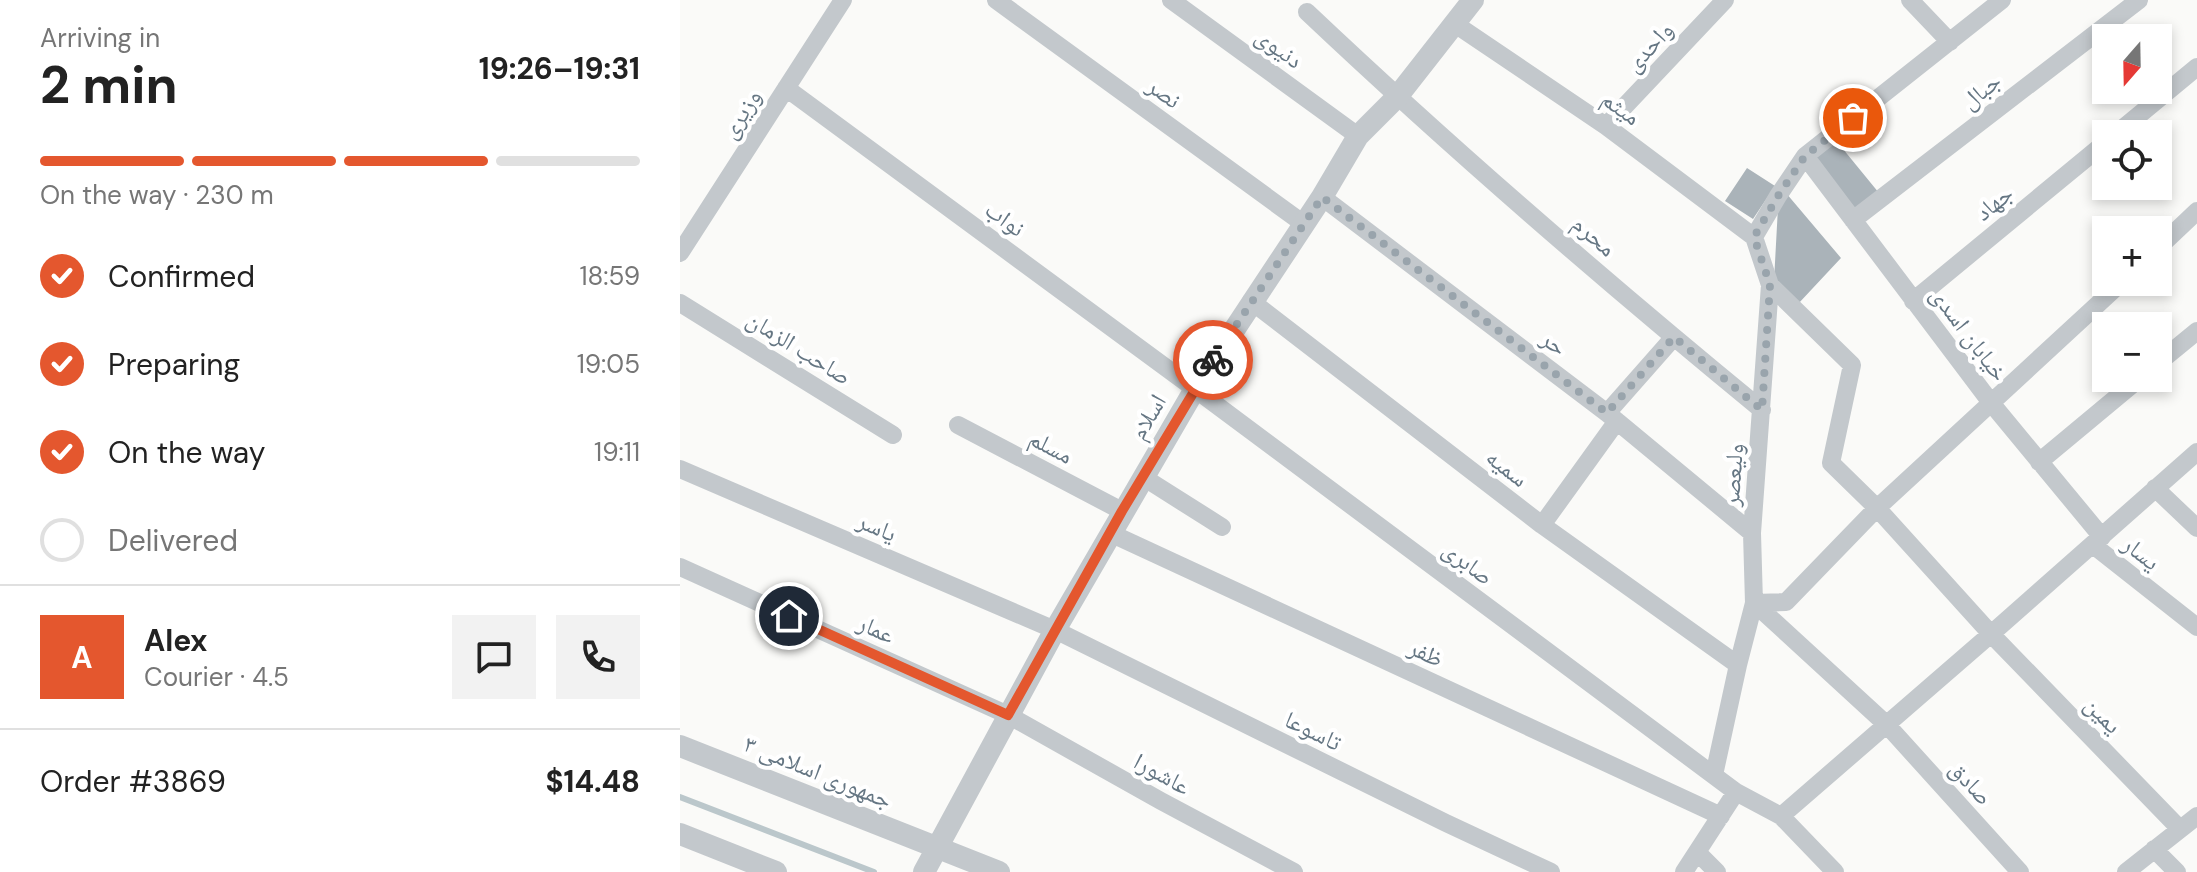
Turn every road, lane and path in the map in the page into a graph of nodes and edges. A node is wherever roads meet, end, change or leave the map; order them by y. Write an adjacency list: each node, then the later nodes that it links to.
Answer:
1 (843, 0): 13 (street, وزیری)
2 (996, 0): 23 (street, نصر)
3 (1171, 0): 17 (street, دنیوی)
4 (1473, 0): 10 (street, اسلام)
5 (1910, 0): 11 (street)
6 (2002, 0): 11 (street)
7 (2139, 0): 22 (street, جبال)
8 (1717, 3): 16 (street, واحدی)
9 (1307, 12): 14 (street, محرم)
10 (1455, 24): 14 (street, اسلام); 16 (street, میثم)
11 (1950, 42): 19 (street)
12 (2197, 67): 15 (street)
13 (786, 88): 26 (street, وزیری); 35 (street, نواب)
14 (1397, 97): 17 (street, اسلام); 33 (street, محرم)
15 (2133, 120)
16 (1606, 126): 25 (street, میثم)
17 (1358, 136): 20 (street, اسلام)
18 (2092, 154): 30 (street, جهاد)
19 (1805, 156): 22 (street, خیابان اسدی); 25 (street)
20 (1322, 197): 23 (street, اسلام); 39 (street, حر)
21 (2197, 211): 24 (street)
22 (1853, 220): 30 (street, خیابان اسدی)
23 (1304, 224): 29 (street, اسلام)
24 (2172, 235)
25 (1754, 237): 27 (street, ولیعصر)
26 (680, 253)
27 (1770, 285): 38 (street, ولیعصر); 47 (street, یمین)
28 (2107, 296): 37 (street)
29 (1251, 301): 35 (street, اسلام); 49 (street, سمیه)
30 (1913, 301): 37 (street, خیابان اسدی)
31 (680, 303): 41 (street, صاحب الزمان)
32 (2197, 331): 34 (street)
33 (1674, 337): 38 (street, محرم); 39 (street)
34 (2172, 352)
35 (1195, 389): 45 (street, اسلام); 64 (street, صابری)
36 (2123, 392): 43 (street)
37 (1992, 404): 43 (street, خیابان اسدی); 47 (street)
38 (1762, 410): 53 (street, ولیعصر)
39 (1612, 417): 49 (street); 53 (street, حر)
40 (958, 425): 48 (street, مسلم)
41 (893, 435)
42 (2197, 452): 46 (street)
43 (2039, 462): 54 (street, خیابان اسدی)
44 (680, 469): 58 (street, یاسر)
45 (1143, 477): 48 (street, اسلام); 50 (street)
46 (2155, 488): 51 (street); 54 (street)
47 (1877, 508): 56 (street); 59 (street, یمین)
48 (1122, 511): 52 (street, اسلام)
49 (1542, 525): 60 (street, سمیه)
50 (1222, 527)
51 (2197, 528)
52 (1110, 533): 58 (street, اسلام); 66 (street, ظفر)
53 (1752, 533): 56 (street, ولیعصر)
54 (2097, 541): 57 (street, یسار); 59 (street)
55 (680, 567): 61 (street, عمار)
56 (1754, 603): 60 (street, ولیعصر); 62 (street, صادق)
57 (2197, 627)
58 (1055, 630): 61 (street, اسلام); 78 (street, تاسوعا)
59 (1991, 634): 62 (street); 69 (street, یمین)
60 (1738, 665): 64 (street, ولیعصر)
61 (1008, 715): 71 (street, اسلام); 77 (street, عاشورا)
62 (1887, 725): 67 (street); 82 (street, صادق)
63 (680, 746): 71 (street, جمهوری اسلامی ۳)
64 (1714, 775): 65 (street, صابری)
65 (1736, 792): 66 (street); 67 (street, صابری)
66 (1721, 816): 73 (street)
67 (1781, 816): 81 (street, صابری)
68 (2197, 816): 69 (street)
69 (2180, 829): 72 (street)
70 (680, 834): 74 (street)
71 (937, 847): 75 (street, اسلام); 76 (street, جمهوری اسلامی ۳)
72 (2154, 849): 83 (street); 84 (street)
73 (1697, 852): 79 (street); 80 (street)
74 (776, 872)
75 (924, 872)
76 (999, 872)
77 (1294, 872)
78 (1551, 872)
79 (1684, 872)
80 (1717, 872)
81 (1835, 872)
82 (2020, 872)
83 (2126, 872)
84 (2177, 872)

